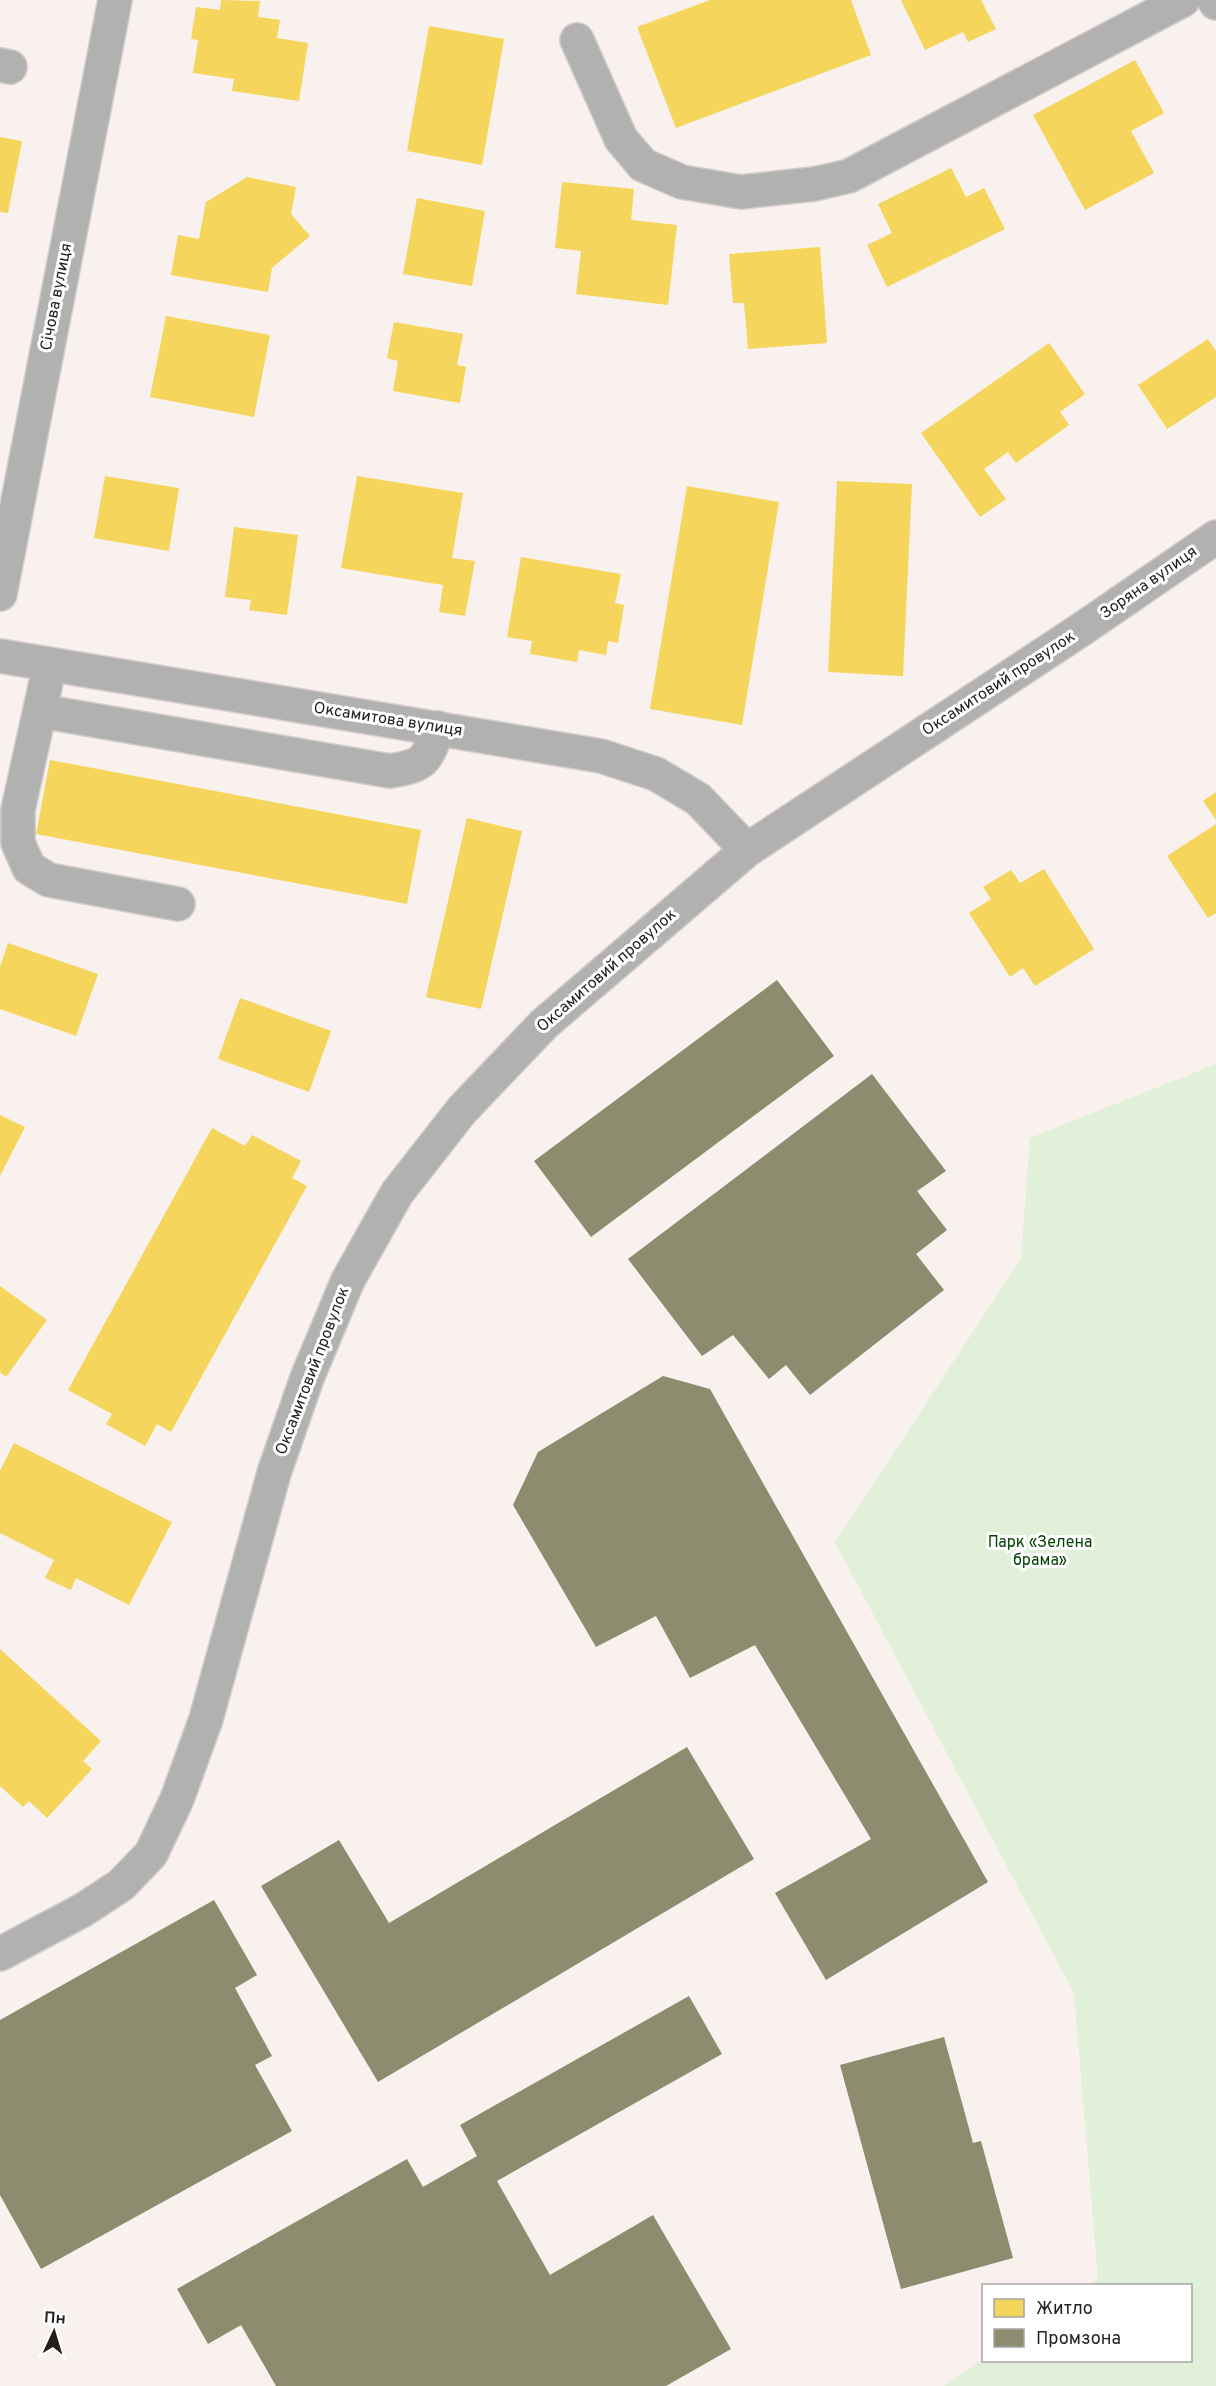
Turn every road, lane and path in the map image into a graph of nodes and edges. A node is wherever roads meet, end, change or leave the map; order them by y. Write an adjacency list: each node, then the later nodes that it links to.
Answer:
1 (115, 0): 5 (street, Січова вулиця)
2 (1183, 0): 3 (street)
3 (577, 40)
4 (1216, 537): 6 (street, Зоряна вулиця)
5 (0, 594)
6 (1082, 629): 11 (street, Оксамитовий провулок)
7 (0, 656): 8 (street, Оксамитова вулиця)
8 (50, 664): 9 (street); 10 (street, Оксамитова вулиця)
9 (40, 711): 10 (street); 12 (street)
10 (438, 728): 11 (street, Оксамитова вулиця)
11 (747, 850): 13 (street, Оксамитовий провулок)
12 (178, 904)
13 (0, 1954)

